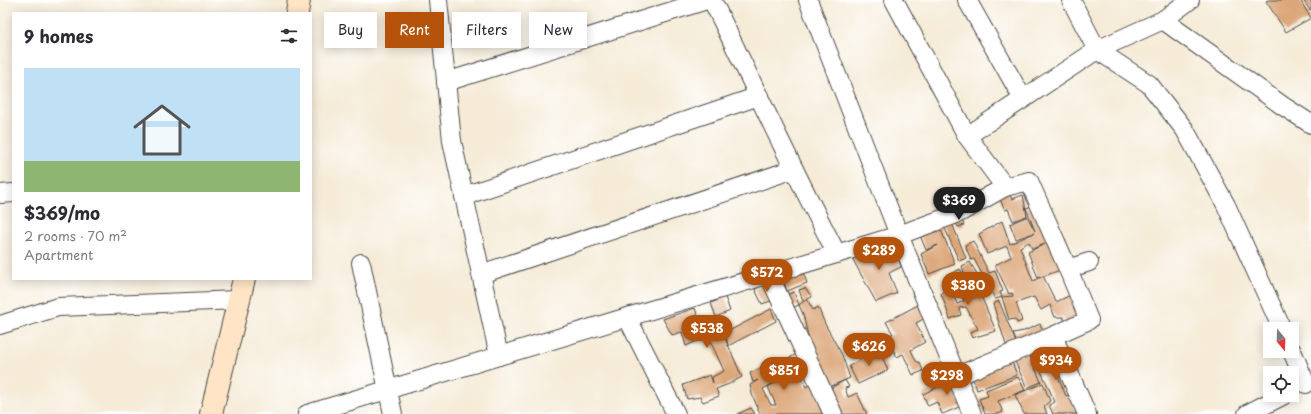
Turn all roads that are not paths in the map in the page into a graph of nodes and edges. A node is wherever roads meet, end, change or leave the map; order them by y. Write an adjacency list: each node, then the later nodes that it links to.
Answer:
1 (299, 0): 10 (main road)
2 (438, 0): 13 (street)
3 (707, 0): 13 (street)
4 (712, 0): 14 (street)
5 (808, 0): 23 (street)
6 (894, 0): 17 (street)
7 (967, 0): 15 (street)
8 (1071, 0): 12 (street)
9 (1190, 0): 11 (street)
10 (297, 12)
11 (1163, 20): 12 (street); 16 (street)
12 (1097, 50): 15 (street); 33 (street)
13 (446, 82): 22 (street)
14 (759, 96): 18 (street); 22 (street)
15 (1023, 99): 17 (street)
16 (1311, 124)
17 (967, 136): 19 (street)
18 (794, 169): 24 (street); 28 (street)
19 (1005, 188): 23 (street); 27 (street)
20 (12, 193): 21 (street)
21 (0, 194)
22 (464, 196): 28 (street)
23 (898, 235): 24 (street); 38 (street)
24 (838, 254): 29 (street)
25 (1089, 262): 27 (street)
26 (361, 263): 40 (street)
27 (1068, 269): 35 (street)
28 (481, 274): 36 (street)
29 (769, 274): 32 (street); 46 (street)
30 (244, 280): 31 (main road)
31 (239, 300): 34 (street); 42 (main road)
32 (627, 317): 36 (street); 45 (street)
33 (1279, 322)
34 (0, 325)
35 (1053, 336): 38 (street); 48 (street)
36 (499, 356): 40 (street)
37 (1294, 358): 39 (street)
38 (957, 376): 47 (street)
39 (1303, 385)
40 (388, 390): 43 (street); 44 (street)
41 (1270, 402): 49 (street)
42 (211, 414)
43 (306, 414)
44 (392, 414)
45 (676, 414)
46 (833, 414)
47 (972, 414)
48 (1087, 414)
49 (1247, 414)

